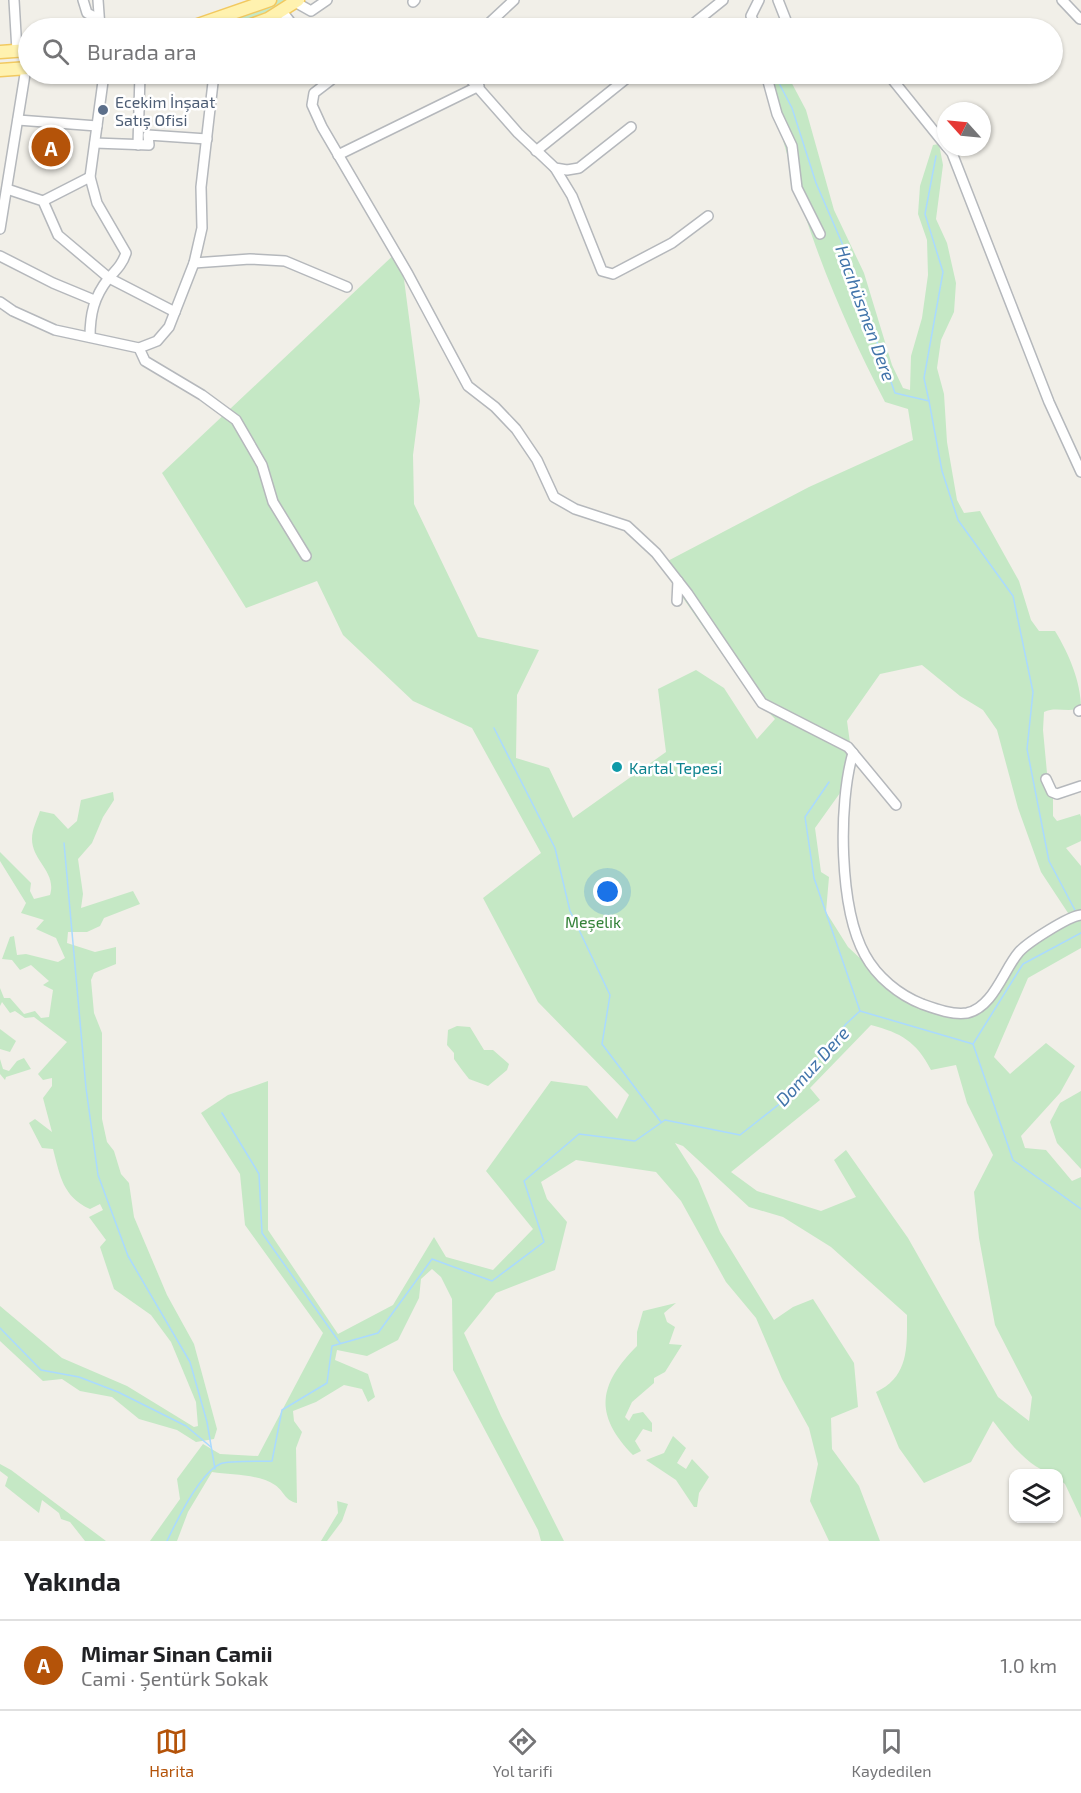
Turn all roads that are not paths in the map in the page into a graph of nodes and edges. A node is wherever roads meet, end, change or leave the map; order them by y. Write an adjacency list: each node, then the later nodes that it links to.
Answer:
1 (14, 0): 23 (street)
2 (84, 0): 13 (street)
3 (98, 0): 14 (street)
4 (270, 0): 15 (main road)
5 (327, 0): 11 (street)
6 (514, 0): 18 (street)
7 (723, 0): 19 (street)
8 (759, 0): 20 (street)
9 (778, 0): 21 (street)
10 (1062, 0): 22 (street)
11 (297, 1): 12 (main road)
12 (281, 10): 16 (main road); 17 (street)
13 (93, 18)
14 (100, 18)
15 (218, 18)
16 (264, 18)
17 (287, 18)
18 (495, 18)
19 (700, 18)
20 (752, 18)
21 (785, 18)
22 (1080, 19)
23 (18, 22)
24 (18, 50): 25 (main road)
25 (0, 52)
26 (18, 69): 27 (main road)
27 (0, 70)
28 (24, 84): 37 (street)
29 (103, 84): 38 (street)
30 (140, 84): 43 (street)
31 (213, 84): 41 (street)
32 (326, 84): 45 (street)
33 (620, 84): 44 (street)
34 (769, 84): 54 (street)
35 (896, 84): 40 (street)
36 (478, 86): 44 (street); 45 (street)
37 (18, 120): 38 (street); 49 (street)
38 (97, 126): 42 (street)
39 (631, 127): 47 (street)
40 (937, 134)
41 (207, 139): 43 (street); 56 (street)
42 (95, 143): 43 (street); 48 (street)
43 (138, 145)
44 (536, 151): 47 (street)
45 (338, 155): 66 (street)
46 (952, 156): 64 (street)
47 (555, 168): 52 (street)
48 (90, 177): 50 (street); 57 (street)
49 (8, 189): 50 (street); 51 (street)
50 (43, 201): 57 (street)
51 (2, 208): 53 (street)
52 (708, 216)
53 (0, 229)
54 (820, 234)
55 (0, 256): 59 (street)
56 (194, 263): 58 (street); 61 (street)
57 (109, 278): 59 (street); 61 (street)
58 (347, 287)
59 (94, 300): 62 (street)
60 (0, 302): 62 (street)
61 (175, 312): 63 (street)
62 (90, 337): 63 (street)
63 (140, 348): 65 (street)
64 (1081, 472)
65 (306, 556)
66 (678, 581): 67 (street); 68 (street)
67 (677, 600)
68 (853, 753): 71 (street); 72 (street)
69 (1046, 779): 70 (street)
70 (1081, 786)
71 (896, 805)
72 (1081, 915)

